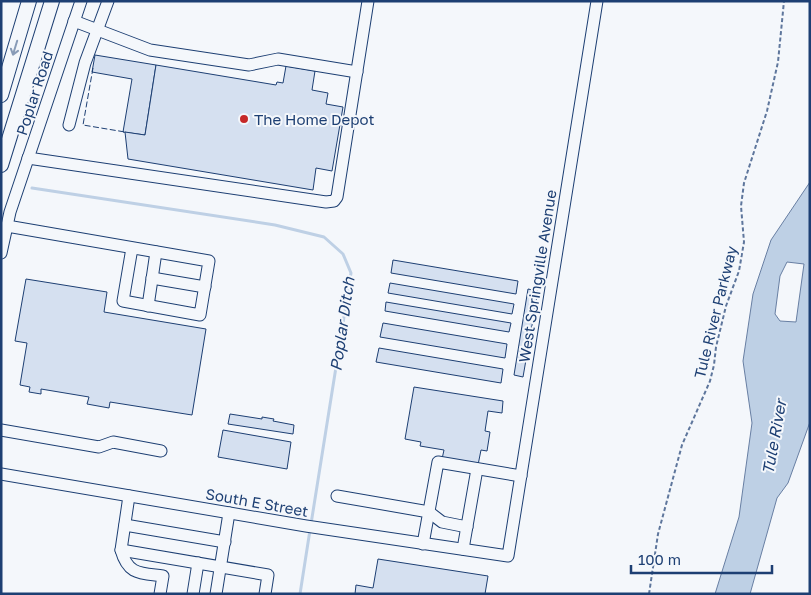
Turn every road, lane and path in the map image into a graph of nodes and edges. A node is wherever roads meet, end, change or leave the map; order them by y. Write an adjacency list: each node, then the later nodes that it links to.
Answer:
1 (29, 1): 11 (main road, one-way to 11)
2 (52, 1): 14 (main road)
3 (81, 1): 8 (street, Poplar Road)
4 (108, 1): 9 (street)
5 (368, 1): 10 (street)
6 (597, 1): 26 (street, West Springville Avenue)
7 (784, 1): 44 (path, Tule River Parkway)
8 (74, 21): 9 (street); 13 (street, Poplar Road)
9 (98, 30): 10 (street); 12 (street)
10 (357, 72): 13 (street)
11 (1, 95)
12 (70, 125)
13 (28, 158): 15 (street, Poplar Road)
14 (1, 165)
15 (7, 226): 16 (street); 18 (street, Poplar Road)
16 (132, 248): 17 (street); 21 (street)
17 (156, 252): 19 (street); 20 (street)
18 (1, 253)
19 (152, 278): 20 (street); 21 (street)
20 (205, 287): 21 (street)
21 (148, 306)
22 (1, 430): 23 (street)
23 (161, 451)
24 (477, 469): 26 (street); 29 (street); 32 (street)
25 (1, 474): 27 (street, South E Street)
26 (520, 476): 37 (street, West Springville Avenue)
27 (130, 496): 30 (street, South E Street); 31 (street)
28 (337, 496): 29 (street)
29 (429, 512): 32 (street); 34 (street)
30 (230, 513): 33 (street); 34 (street, South E Street)
31 (125, 525): 33 (street); 36 (street)
32 (467, 527): 35 (street)
33 (225, 542): 39 (street)
34 (423, 544): 35 (street, South E Street)
35 (463, 549): 37 (street, South E Street)
36 (121, 550): 38 (street); 40 (street)
37 (508, 556)
38 (198, 563): 39 (street); 41 (street)
39 (221, 566): 42 (street); 43 (street)
40 (160, 594)
41 (192, 594)
42 (216, 594)
43 (265, 594)
44 (649, 594)

